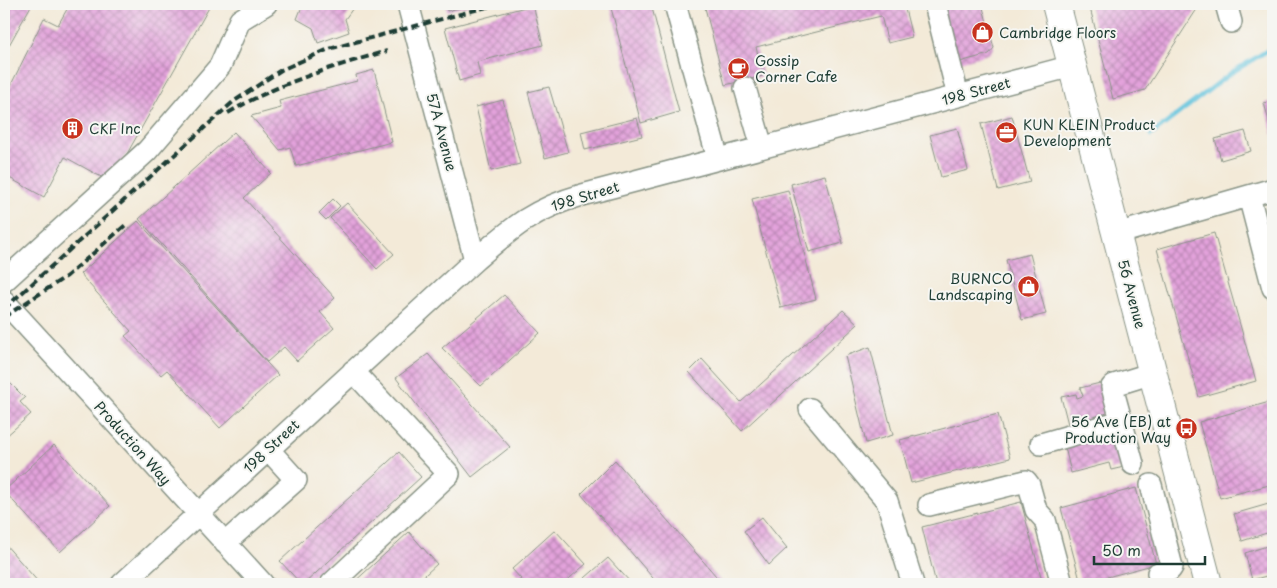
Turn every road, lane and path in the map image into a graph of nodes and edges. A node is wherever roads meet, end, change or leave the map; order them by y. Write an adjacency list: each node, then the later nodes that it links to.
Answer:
1 (266, 4): 15 (street)
2 (408, 4): 14 (street, 57A Avenue)
3 (675, 4): 10 (street)
4 (934, 4): 8 (street)
5 (1056, 4): 6 (main road, 56 Avenue)
6 (1072, 66): 8 (street, 198 Street); 13 (main road, 56 Avenue)
7 (745, 88): 9 (street)
8 (958, 96): 9 (street, 198 Street)
9 (762, 147): 10 (street, 198 Street)
10 (718, 159): 14 (street, 198 Street)
11 (1273, 189): 12 (street)
12 (1249, 196): 13 (street); 16 (street)
13 (1116, 234): 19 (main road, 56 Avenue)
14 (475, 260): 18 (street, 198 Street)
15 (4, 281)
16 (1273, 288)
17 (4, 301): 27 (street, Production Way)
18 (353, 371): 23 (street, 198 Street); 31 (street)
19 (1153, 374): 21 (street); 35 (main road, 56 Avenue)
20 (810, 409): 32 (street)
21 (1121, 421): 22 (street); 24 (street)
22 (1041, 444)
23 (268, 449): 27 (street, 198 Street); 28 (street)
24 (1133, 464)
25 (1151, 485): 34 (street)
26 (929, 505): 33 (street)
27 (198, 514): 28 (street, Production Way); 29 (street, 198 Street)
28 (226, 543): 30 (street, Production Way)
29 (122, 584)
30 (263, 584)
31 (331, 584)
32 (914, 584)
33 (1062, 584)
34 (1161, 584)
35 (1208, 584)

